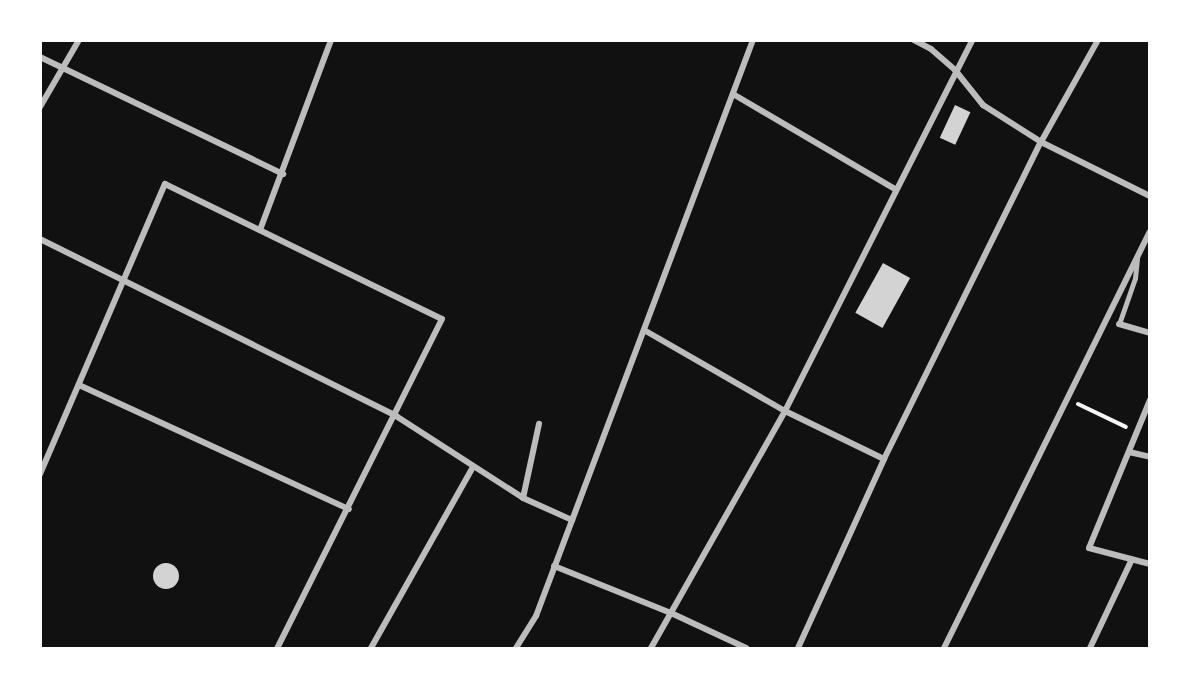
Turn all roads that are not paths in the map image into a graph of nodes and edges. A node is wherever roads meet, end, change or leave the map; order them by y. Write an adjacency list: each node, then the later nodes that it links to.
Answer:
1 (79, 40): 8 (street)
2 (753, 40): 10 (street)
3 (914, 40): 9 (street)
4 (972, 40): 9 (street)
5 (1098, 40): 12 (street)
6 (328, 41): 13 (street)
7 (40, 57): 8 (street)
8 (63, 68): 11 (street); 13 (street)
9 (955, 70): 12 (street); 14 (street)
10 (732, 94): 14 (street); 22 (street)
11 (40, 107)
12 (1041, 142): 15 (street); 31 (street)
13 (283, 174): 16 (street)
14 (895, 189): 26 (street)
15 (1149, 196)
16 (260, 231): 20 (street); 27 (street)
17 (1149, 232): 19 (street)
18 (40, 239): 20 (street)
19 (1137, 257): 21 (street); 47 (street)
20 (121, 280): 24 (street); 27 (street)
21 (1119, 324): 23 (street)
22 (645, 330): 26 (street); 36 (street)
23 (1149, 333)
24 (79, 386): 33 (street); 35 (street)
25 (1149, 400): 29 (street)
26 (785, 411): 31 (street); 40 (street)
27 (396, 416): 32 (street); 35 (street)
28 (539, 424): 34 (street)
29 (1129, 452): 30 (street); 37 (street)
30 (1149, 457)
31 (884, 459): 46 (street)
32 (473, 467): 34 (street); 42 (street)
33 (40, 474)
34 (523, 498): 36 (street)
35 (349, 509): 41 (street)
36 (572, 520): 39 (street)
37 (1132, 559): 38 (street); 48 (street)
38 (1149, 564)
39 (554, 566): 40 (street); 43 (street)
40 (671, 613): 44 (street); 45 (street)
41 (277, 648)
42 (371, 648)
43 (516, 648)
44 (651, 648)
45 (746, 648)
46 (798, 648)
47 (944, 648)
48 (1090, 648)

